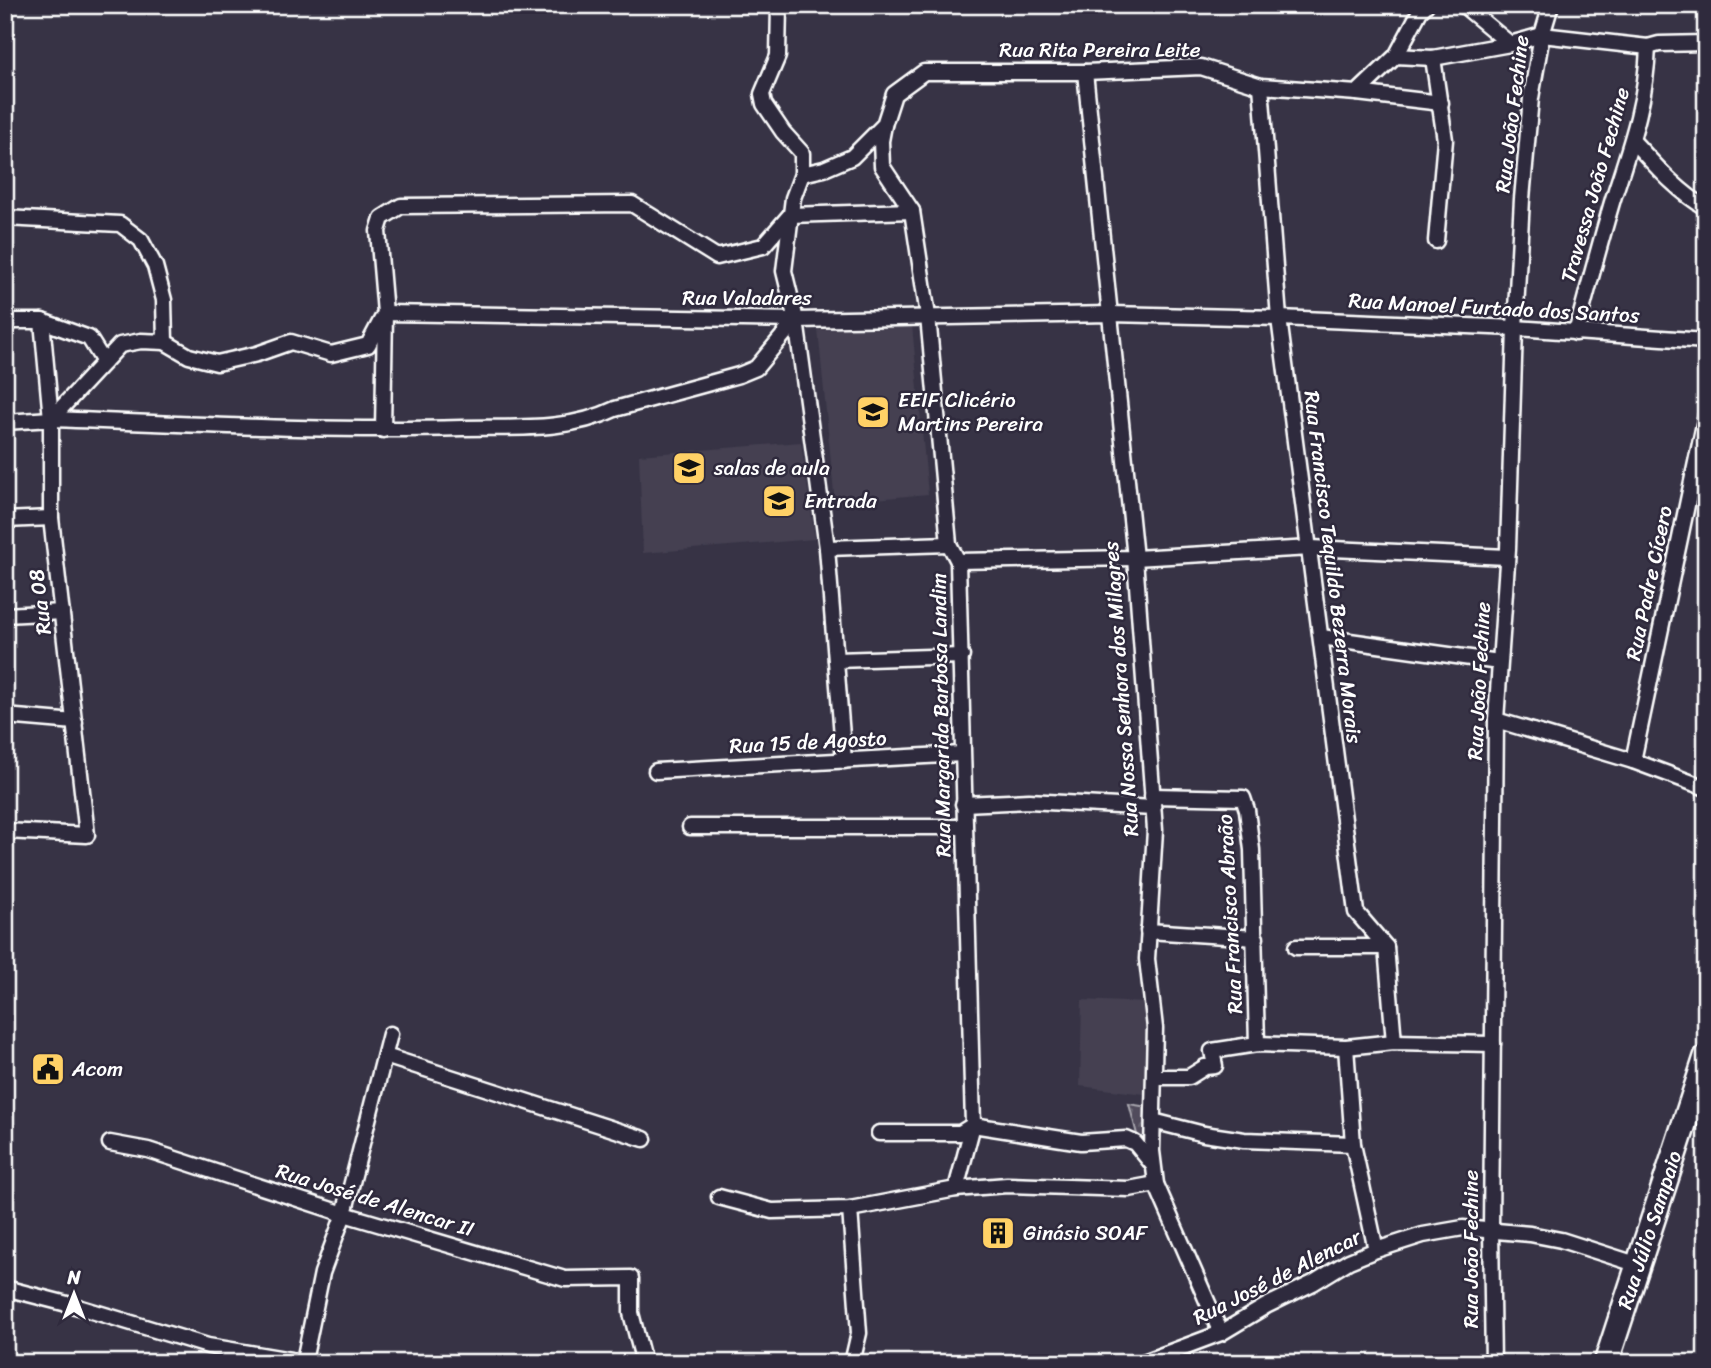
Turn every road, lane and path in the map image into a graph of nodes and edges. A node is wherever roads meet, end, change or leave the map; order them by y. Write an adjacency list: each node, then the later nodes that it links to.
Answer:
1 (779, 5): 17 (street)
2 (1426, 5): 9 (street)
3 (1462, 5): 7 (street)
4 (1551, 5): 5 (street, Rua João Fechine)
5 (1542, 35): 7 (street); 8 (street); 30 (street, Rua João Fechine)
6 (1706, 43): 8 (street)
7 (1510, 44): 10 (street)
8 (1648, 47): 16 (street, Travessa João Fechine)
9 (1396, 56): 10 (street); 13 (street)
10 (1433, 58): 14 (street)
11 (1085, 72): 12 (street, Rua Rita Pereira Leite); 15 (street, Rua Rita Pereira Leite); 24 (street, Rua Nossa Senhora dos Milagres)
12 (1261, 86): 13 (street, Rua Rita Pereira Leite); 26 (street, Rua Francisco Tequildo Bezerra Morais)
13 (1357, 93): 14 (street, Rua Rita Pereira Leite)
14 (1441, 103): 22 (street)
15 (884, 125): 17 (street, Rua Rita Pereira Leite); 19 (street, Rua Margarida Barbosa Landim)
16 (1633, 141): 18 (street); 31 (street, Travessa João Fechine)
17 (802, 173): 20 (street)
18 (1706, 208)
19 (912, 211): 20 (street); 25 (street, Rua Margarida Barbosa Landim)
20 (790, 215): 23 (street); 27 (street)
21 (5, 218): 33 (street)
22 (1436, 241)
23 (385, 313): 27 (street, Rua Valadares); 33 (street); 38 (street)
24 (1110, 314): 25 (street, Rua Valadares); 26 (street, Rua Manoel Furtado dos Santos); 45 (street, Rua Nossa Senhora dos Milagres)
25 (928, 316): 27 (street, Rua Valadares); 41 (street, Rua Margarida Barbosa Landim)
26 (1279, 318): 30 (street, Rua Manoel Furtado dos Santos); 43 (street, Rua Francisco Tequildo Bezerra Morais)
27 (796, 320): 38 (street); 42 (street)
28 (5, 321): 29 (street)
29 (42, 321): 34 (street); 36 (street, Rua 08)
30 (1515, 328): 31 (street, Rua Manoel Furtado dos Santos); 44 (street, Rua João Fechine)
31 (1576, 333): 32 (street, Rua Manoel Furtado dos Santos)
32 (1706, 341)
33 (165, 342): 34 (street)
34 (104, 362): 36 (street)
35 (1706, 415): 58 (street, Rua Padre Cícero)
36 (51, 419): 37 (street); 38 (street); 39 (street, Rua 08)
37 (5, 422)
38 (383, 430)
39 (51, 518): 40 (street); 47 (street, Rua 08)
40 (5, 520)
41 (949, 544): 42 (street); 46 (street, Rua Margarida Barbosa Landim)
42 (827, 548): 51 (street)
43 (1311, 548): 44 (street); 45 (street); 49 (street, Rua Francisco Tequildo Bezerra Morais)
44 (1507, 557): 52 (street, Rua João Fechine)
45 (1135, 558): 46 (street); 61 (street, Rua Nossa Senhora dos Milagres)
46 (958, 561): 50 (street, Rua Margarida Barbosa Landim)
47 (62, 612): 48 (street); 55 (street, Rua 08)
48 (5, 615)
49 (1321, 637): 52 (street); 69 (street, Rua Francisco Tequildo Bezerra Morais)
50 (961, 656): 51 (street); 56 (street, Rua Margarida Barbosa Landim)
51 (836, 660): 57 (street)
52 (1499, 662): 54 (street, Rua João Fechine)
53 (5, 716): 55 (street)
54 (1496, 720): 58 (street); 73 (street, Rua João Fechine)
55 (75, 722): 65 (street, Rua 08)
56 (962, 754): 57 (street, Rua 15 de Agosto); 62 (street, Rua Margarida Barbosa Landim)
57 (844, 761): 59 (street, Rua 15 de Agosto)
58 (1633, 761): 60 (street)
59 (656, 771)
60 (1706, 788)
61 (1153, 802): 62 (street); 66 (street, Rua Nossa Senhora dos Milagres); 67 (street, Rua Francisco Abraão)
62 (963, 804): 64 (street, Rua Margarida Barbosa Landim)
63 (690, 827): 64 (street)
64 (964, 827): 79 (street, Rua Margarida Barbosa Landim)
65 (5, 831)
66 (1147, 931): 67 (street); 77 (street, Rua Nossa Senhora dos Milagres)
67 (1256, 937): 72 (street, Rua Francisco Abraão)
68 (1296, 947): 69 (street)
69 (1386, 947): 71 (street)
70 (390, 1034): 75 (street)
71 (1394, 1042): 73 (street); 74 (street)
72 (1257, 1044): 74 (street); 77 (street)
73 (1493, 1044): 90 (street, Rua João Fechine)
74 (1346, 1047): 83 (street)
75 (385, 1056): 81 (street); 89 (street)
76 (1706, 1057): 92 (main road, Rua Júlio Sampaio)
77 (1155, 1077): 78 (street, Rua Nossa Senhora dos Milagres)
78 (1153, 1121): 83 (street); 84 (street, Rua Nossa Senhora dos Milagres)
79 (973, 1125): 80 (street); 84 (street); 86 (street, Rua Margarida Barbosa Landim)
80 (878, 1133)
81 (644, 1139)
82 (110, 1143): 89 (street, Rua José de Alencar II)
83 (1353, 1144): 91 (street)
84 (1154, 1166): 85 (street, Rua Nossa Senhora dos Milagres)
85 (1156, 1184): 86 (street); 94 (street, Rua Nossa Senhora dos Milagres)
86 (956, 1189): 88 (street)
87 (719, 1197): 88 (street)
88 (850, 1209): 97 (street)
89 (344, 1214): 95 (street); 96 (street, Rua José de Alencar II)
90 (1491, 1230): 91 (street, Rua José de Alencar); 92 (street, Rua José de Alencar); 99 (street, Rua João Fechine)
91 (1376, 1250): 94 (street, Rua José de Alencar)
92 (1639, 1265): 100 (main road, Rua Júlio Sampaio)
93 (5, 1289): 95 (street)
94 (1221, 1333): 98 (street, Rua José de Alencar)
95 (306, 1362)
96 (644, 1363)
97 (852, 1363)
98 (1141, 1363)
99 (1493, 1363)
100 (1606, 1363)

